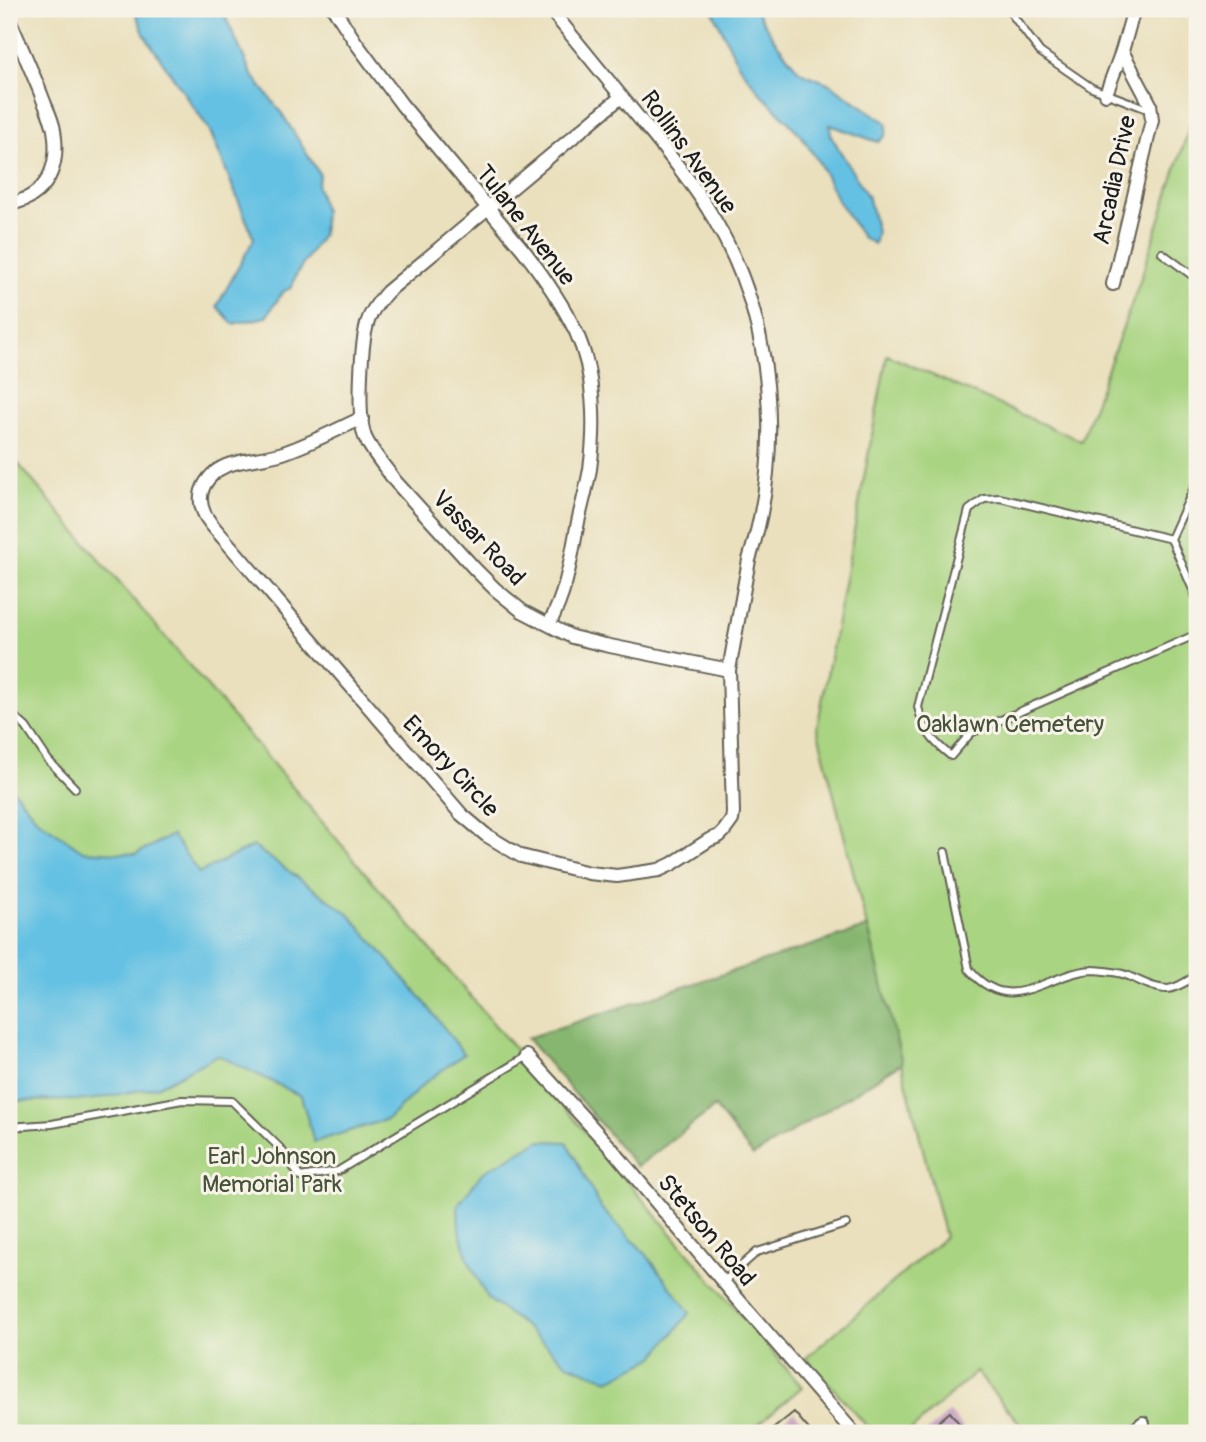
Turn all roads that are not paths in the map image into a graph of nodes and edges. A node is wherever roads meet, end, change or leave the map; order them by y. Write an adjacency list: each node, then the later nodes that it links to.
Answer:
1 (334, 9): 11 (street, Tulane Avenue)
2 (550, 9): 8 (street, Rollins Avenue)
3 (1008, 9): 7 (lane)
4 (1134, 9): 6 (street)
5 (9, 19): 10 (street)
6 (1122, 51): 7 (street); 9 (street, Arcadia Drive)
7 (1106, 94): 9 (lane)
8 (621, 96): 11 (street, Vassar Road); 21 (street, Rollins Avenue)
9 (1152, 111): 14 (street, Arcadia Drive)
10 (9, 204)
11 (487, 208): 15 (street, Vassar Road); 19 (street, Tulane Avenue)
12 (1162, 253): 13 (lane)
13 (1197, 279)
14 (1113, 284)
15 (362, 418): 19 (street, Vassar Road); 21 (street, Emory Circle)
16 (1197, 481): 17 (lane)
17 (1171, 540): 18 (lane); 20 (lane)
18 (1197, 598)
19 (549, 624): 21 (street, Vassar Road)
20 (1197, 634)
21 (729, 670)
22 (9, 712): 23 (lane)
23 (75, 788)
24 (945, 852): 25 (lane)
25 (1197, 975)
26 (527, 1056): 27 (lane); 29 (street, Stetson Road)
27 (9, 1127)
28 (846, 1223): 29 (lane)
29 (723, 1282): 31 (street, Stetson Road)
30 (1143, 1423): 32 (street)
31 (854, 1433)
32 (1130, 1433)

